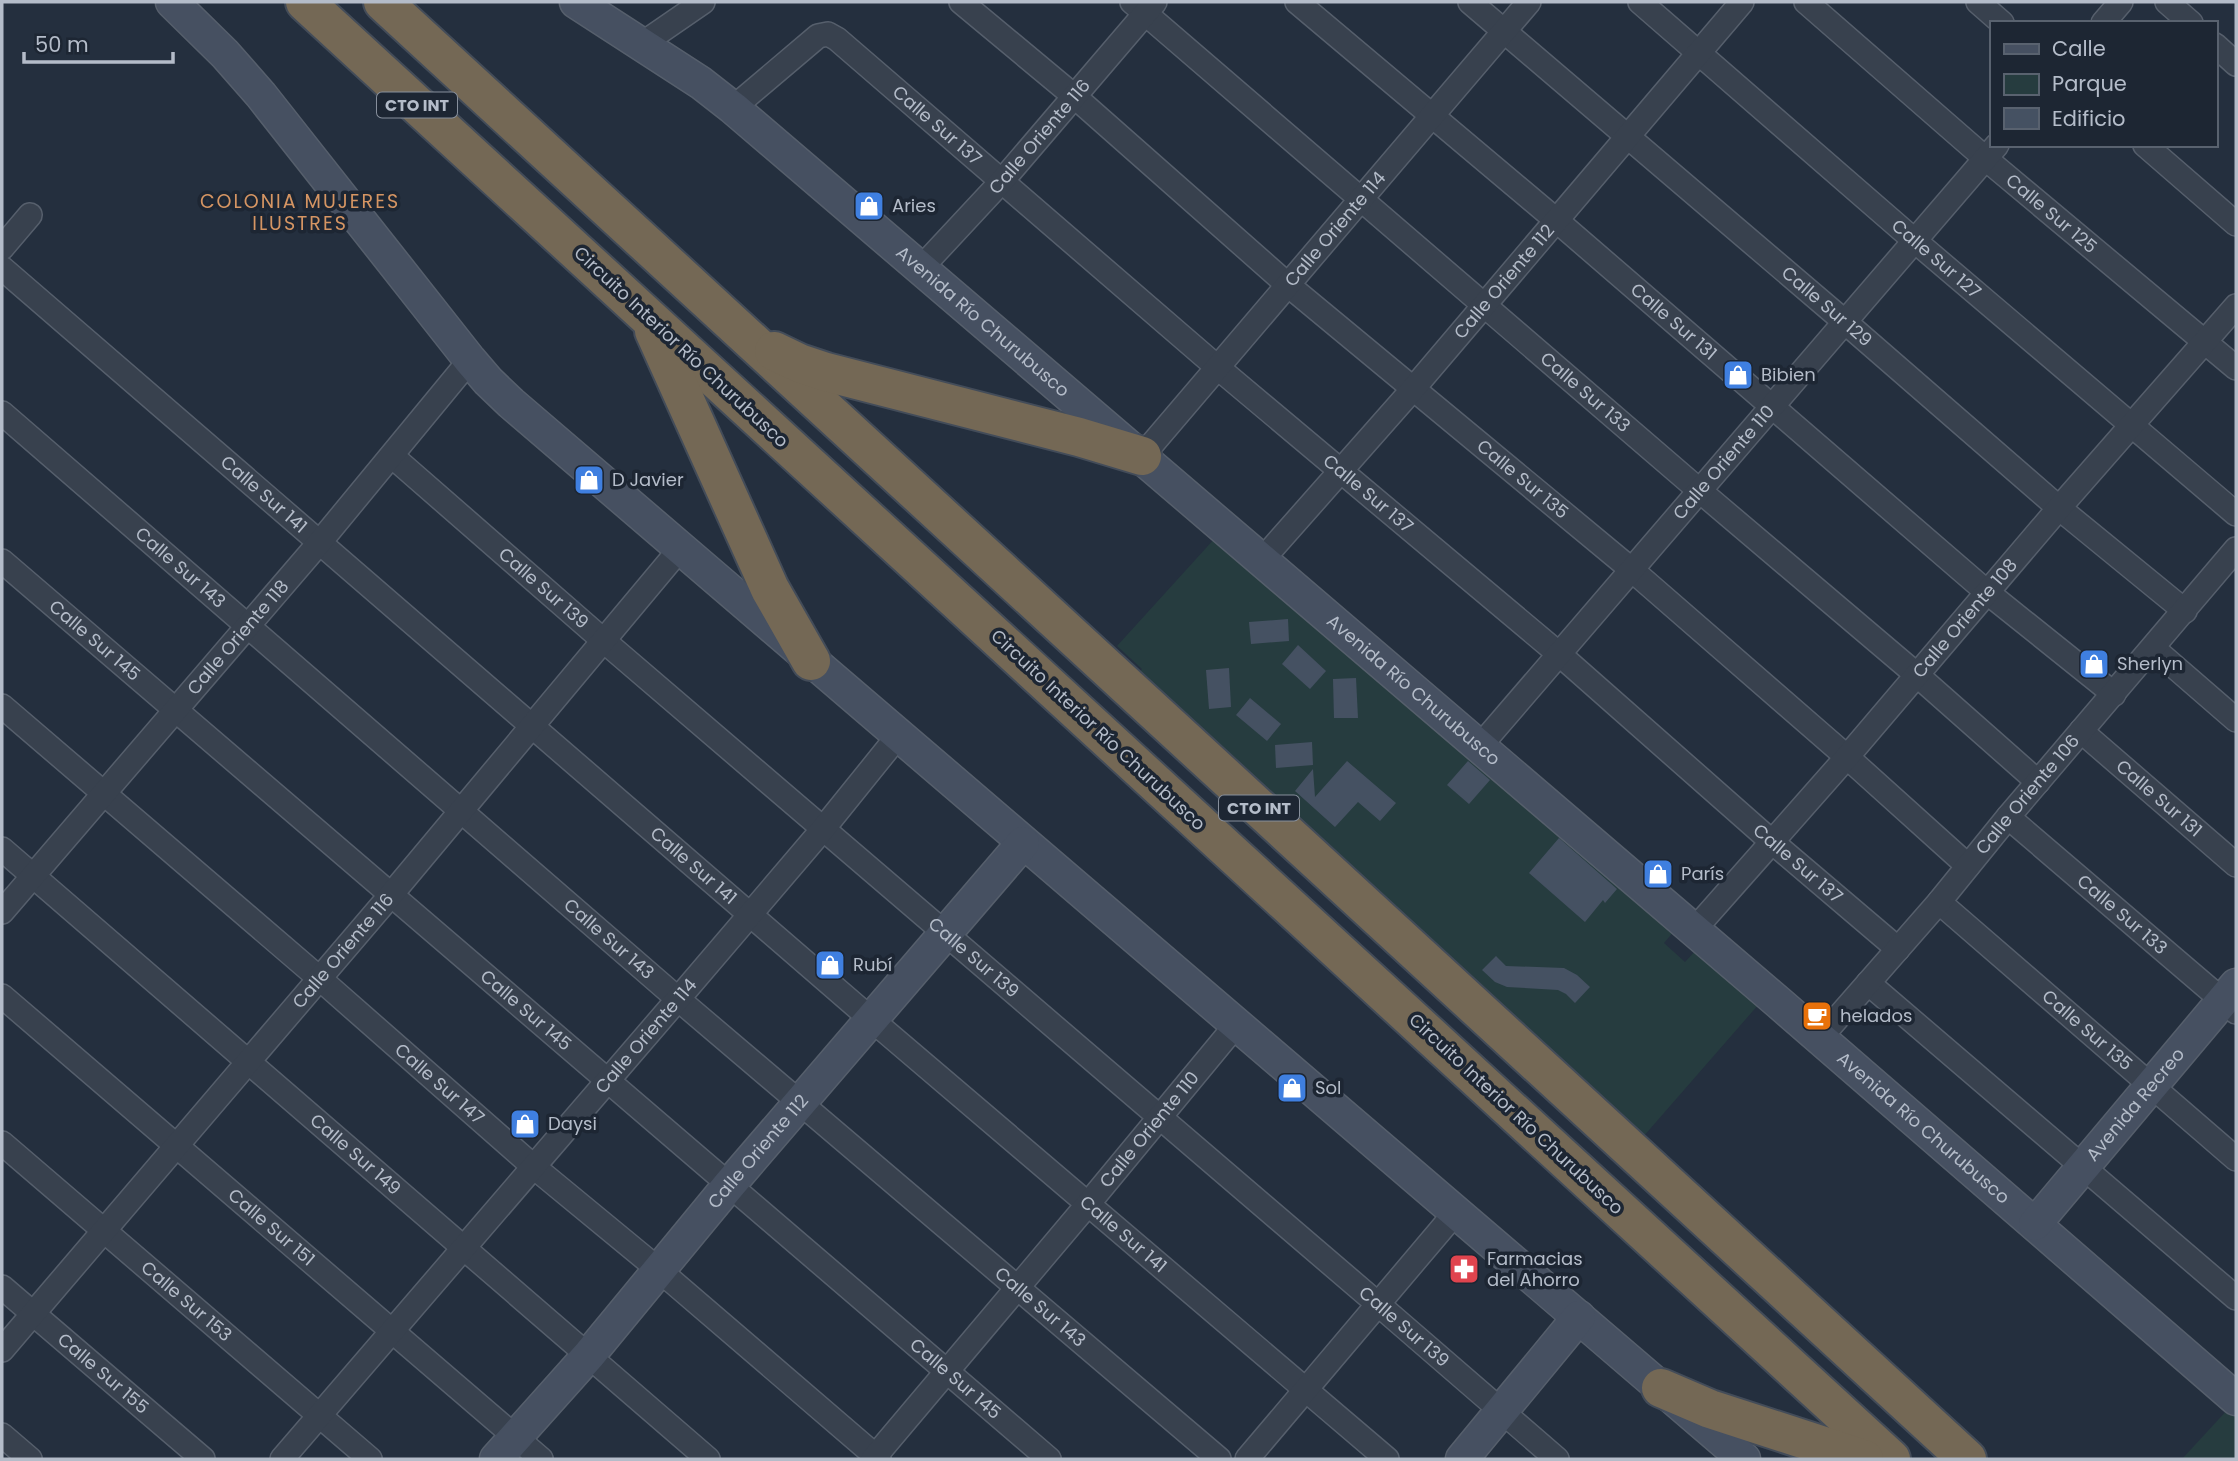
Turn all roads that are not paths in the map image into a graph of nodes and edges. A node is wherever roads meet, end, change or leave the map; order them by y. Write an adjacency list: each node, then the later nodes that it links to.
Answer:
1 (172, 2): 47 (main road)
2 (383, 2): 45 (highway, CTO INT)
3 (576, 2): 21 (main road, Avenida Río Churubusco)
4 (703, 2): 21 (street)
5 (961, 2): 25 (street, Calle Sur 135)
6 (1297, 2): 27 (street, Calle Sur 131)
7 (1470, 2): 20 (street, Calle Sur 129)
8 (1529, 2): 20 (street, Calle Oriente 114)
9 (1640, 2): 23 (street, Calle Sur 127)
10 (1742, 2): 23 (street, Calle Oriente 112)
11 (1806, 2): 30 (street, Calle Sur 125)
12 (1978, 2): 17 (street)
13 (2121, 2): 18 (street)
14 (2168, 2): 19 (street)
15 (1144, 6): 25 (street, Calle Oriente 116); 32 (street, Calle Sur 133)
16 (310, 7): 43 (highway, Circuito Interior Río Churubusco / CTO INT)
17 (2000, 21)
18 (2105, 21)
19 (2189, 21)
20 (1504, 31): 27 (street, Calle Oriente 114); 28 (street, Calle Sur 129)
21 (642, 44): 26 (main road, Avenida Río Churubusco)
22 (2217, 47): 24 (street)
23 (1700, 53): 28 (street, Calle Oriente 112); 36 (street, Calle Sur 127)
24 (2236, 64)
25 (1074, 96): 31 (street, Calle Oriente 116); 40 (street, Calle Sur 135)
26 (733, 108): 31 (street, Calle Sur 137); 39 (main road, Avenida Río Churubusco)
27 (1431, 117): 32 (street, Calle Oriente 114); 34 (street, Calle Sur 131)
28 (1628, 137): 34 (street, Calle Oriente 112); 44 (street, Calle Sur 129)
29 (2147, 147): 35 (street)
30 (1992, 152): 36 (street, Calle Oriente 110); 46 (street, Calle Sur 125)
31 (1002, 181): 39 (street, Calle Oriente 116); 48 (street, Calle Sur 137)
32 (1362, 200): 40 (street, Calle Oriente 114); 41 (street, Calle Sur 133)
33 (30, 215): 37 (street)
34 (1556, 220): 41 (street, Calle Oriente 112); 51 (street, Calle Sur 131)
35 (2236, 224)
36 (1915, 241): 44 (street, Calle Oriente 110); 53 (street, Calle Sur 127)
37 (2, 248)
38 (2, 268): 60 (street, Calle Sur 141)
39 (921, 268): 55 (main road, Avenida Río Churubusco)
40 (1288, 285): 48 (street, Calle Oriente 114); 50 (street, Calle Sur 135)
41 (1485, 304): 50 (street, Calle Oriente 112); 57 (street, Calle Sur 133)
42 (2236, 306): 46 (street, Calle Oriente 108)
43 (647, 316): 72 (highway); 158 (highway, Circuito Interior Río Churubusco / CTO INT)
44 (1845, 322): 51 (street, Calle Oriente 110); 58 (street, Calle Sur 129)
45 (748, 339): 55 (highway); 159 (highway, CTO INT)
46 (2206, 342): 49 (street, Calle Sur 125); 53 (street, Calle Oriente 108)
47 (470, 360): 54 (street, Calle Oriente 118); 61 (main road)
48 (1217, 367): 55 (street, Calle Oriente 114); 56 (street, Calle Sur 137)
49 (2236, 368)
50 (1413, 389): 56 (street, Calle Oriente 112); 65 (street, Calle Sur 135)
51 (1772, 408): 57 (street, Calle Oriente 110); 66 (street, Calle Sur 131)
52 (2, 413): 68 (street, Calle Sur 143)
53 (2132, 424): 58 (street, Calle Oriente 108); 59 (street, Calle Sur 127)
54 (392, 456): 60 (street, Calle Oriente 118); 69 (street, Calle Sur 139)
55 (1142, 456): 62 (main road, Avenida Río Churubusco)
56 (1341, 472): 62 (street, Calle Oriente 112); 71 (street, Calle Sur 137)
57 (1700, 491): 65 (street, Calle Oriente 110); 73 (street, Calle Sur 133)
58 (2059, 508): 66 (street, Calle Oriente 108); 67 (street, Calle Sur 129)
59 (2236, 514)
60 (320, 542): 68 (street, Calle Oriente 118); 78 (street, Calle Sur 141)
61 (680, 549): 69 (street, Calle Oriente 116); 72 (main road)
62 (1262, 560): 81 (main road, Avenida Río Churubusco)
63 (2, 561): 76 (street, Calle Sur 145)
64 (2232, 564): 67 (street, Calle Oriente 106)
65 (1632, 570): 71 (street, Calle Oriente 110); 82 (street, Calle Sur 135)
66 (1988, 593): 73 (street, Calle Oriente 108); 74 (street, Calle Sur 131)
67 (2185, 611): 70 (street, Calle Oriente 106)
68 (246, 627): 76 (street, Calle Oriente 118); 85 (street, Calle Sur 143)
69 (604, 641): 78 (street, Calle Oriente 116); 87 (street, Calle Sur 139)
70 (2153, 648): 74 (street, Calle Oriente 106); 77 (street)
71 (1559, 654): 81 (street, Calle Oriente 110); 88 (street, Calle Sur 137)
72 (811, 661): 80 (main road)
73 (1917, 675): 82 (street, Calle Oriente 108); 83 (street, Calle Sur 133)
74 (2114, 694): 79 (street, Calle Oriente 106)
75 (2, 706): 84 (street, Calle Sur 147)
76 (175, 710): 84 (street, Calle Oriente 118); 94 (street, Calle Sur 145)
77 (2236, 720)
78 (533, 726): 85 (street, Calle Oriente 116); 97 (street, Calle Sur 141)
79 (2081, 731): 83 (street, Calle Oriente 106); 91 (street, Calle Sur 131)
80 (898, 736): 87 (street, Calle Oriente 114); 89 (main road)
81 (1480, 746): 98 (main road, Avenida Río Churubusco)
82 (1847, 757): 88 (street, Calle Oriente 108); 92 (street, Calle Sur 135)
83 (2038, 782): 86 (street, Calle Oriente 106)
84 (103, 793): 93 (street, Calle Oriente 118); 101 (street, Calle Sur 147)
85 (461, 810): 94 (street, Calle Oriente 116); 104 (street, Calle Sur 143)
86 (2008, 817): 92 (street, Calle Oriente 106); 105 (street, Calle Sur 133)
87 (823, 829): 97 (street, Calle Oriente 114); 99 (street, Calle Sur 139)
88 (1771, 841): 98 (street, Calle Oriente 108); 100 (street, Calle Sur 137)
89 (1023, 843): 99 (main road, Calle Oriente 112); 107 (main road)
90 (2, 849): 93 (street, Calle Sur 149)
91 (2236, 865)
92 (1968, 866): 95 (street, Calle Oriente 106)
93 (32, 876): 96 (street, Calle Oriente 118); 109 (street, Calle Sur 149)
94 (390, 896): 101 (street, Calle Oriente 116); 110 (street, Calle Sur 145)
95 (1939, 901): 100 (street, Calle Oriente 106); 111 (street, Calle Sur 135)
96 (2, 912)
97 (750, 914): 104 (street, Calle Oriente 114); 106 (street, Calle Sur 141)
98 (1694, 930): 108 (main road, Avenida Río Churubusco)
99 (946, 933): 106 (main road, Calle Oriente 112); 113 (street, Calle Sur 139)
100 (1898, 949): 102 (street, Calle Oriente 106)
101 (319, 978): 109 (street, Calle Oriente 116); 118 (street, Calle Sur 147)
102 (1868, 984): 108 (street, Calle Oriente 106); 117 (street)
103 (2, 996): 115 (street, Calle Sur 151)
104 (678, 999): 110 (street, Calle Oriente 114); 112 (street, Calle Sur 143)
105 (2232, 999): 111 (main road, Avenida Recreo)
106 (872, 1020): 112 (main road, Calle Oriente 112); 120 (street, Calle Sur 141)
107 (1236, 1025): 113 (street, Calle Oriente 110); 121 (main road)
108 (1820, 1038): 122 (main road, Avenida Río Churubusco)
109 (248, 1063): 115 (street, Calle Oriente 116); 124 (street, Calle Sur 149)
110 (607, 1081): 118 (street, Calle Oriente 114); 119 (street, Calle Sur 145)
111 (2152, 1085): 116 (street, Calle Sur 135); 117 (main road, Avenida Recreo)
112 (800, 1103): 119 (main road, Calle Oriente 112); 127 (street, Calle Sur 143)
113 (1161, 1116): 120 (street, Calle Oriente 110); 129 (street, Calle Sur 139)
114 (2, 1143): 123 (street, Calle Sur 153)
115 (175, 1147): 123 (street, Calle Oriente 116); 132 (street, Calle Sur 151)
116 (2236, 1159)
117 (2083, 1166): 122 (main road, Avenida Recreo); 128 (street)
118 (534, 1167): 124 (street, Calle Oriente 114); 125 (street, Calle Sur 147)
119 (730, 1184): 125 (main road, Calle Oriente 112); 135 (street, Calle Sur 145)
120 (1088, 1204): 127 (street, Calle Oriente 110); 137 (street, Calle Sur 141)
121 (1456, 1212): 129 (street); 131 (main road)
122 (2035, 1224): 138 (main road, Avenida Río Churubusco)
123 (104, 1231): 130 (street, Calle Oriente 116); 140 (street, Calle Sur 153)
124 (463, 1248): 132 (street, Calle Oriente 114); 134 (street, Calle Sur 149)
125 (659, 1270): 134 (main road, Calle Oriente 112); 143 (street, Calle Sur 147)
126 (2, 1287): 130 (street, Calle Sur 155)
127 (1018, 1288): 135 (street, Calle Oriente 110); 151 (street, Calle Sur 143)
128 (2236, 1298)
129 (1379, 1304): 137 (street); 139 (street, Calle Sur 139)
130 (33, 1314): 133 (street, Calle Oriente 116); 145 (street, Calle Sur 155)
131 (1579, 1317): 136 (main road); 139 (main road)
132 (392, 1331): 140 (street, Calle Oriente 114); 142 (street, Calle Sur 151)
133 (2, 1350)
134 (589, 1354): 142 (main road, Calle Oriente 112); 149 (street, Calle Sur 149)
135 (947, 1372): 143 (street, Calle Oriente 110); 150 (street, Calle Sur 145)
136 (1661, 1388): 156 (main road); 157 (highway)
137 (1306, 1390): 152 (street); 153 (street, Calle Sur 141)
138 (2236, 1399)
139 (1501, 1412): 154 (main road); 155 (street, Calle Sur 139)
140 (318, 1417): 146 (street, Calle Oriente 114); 147 (street, Calle Sur 153)
141 (2, 1435): 144 (street)
142 (505, 1448): 148 (street, Calle Sur 151)
143 (876, 1458)
144 (30, 1459)
145 (203, 1459)
146 (282, 1459)
147 (370, 1459)
148 (541, 1459)
149 (708, 1459)
150 (1049, 1459)
151 (1219, 1459)
152 (1247, 1459)
153 (1387, 1459)
154 (1462, 1459)
155 (1557, 1459)
156 (1744, 1459)
157 (1864, 1459)
158 (1891, 1459)
159 (1967, 1459)

